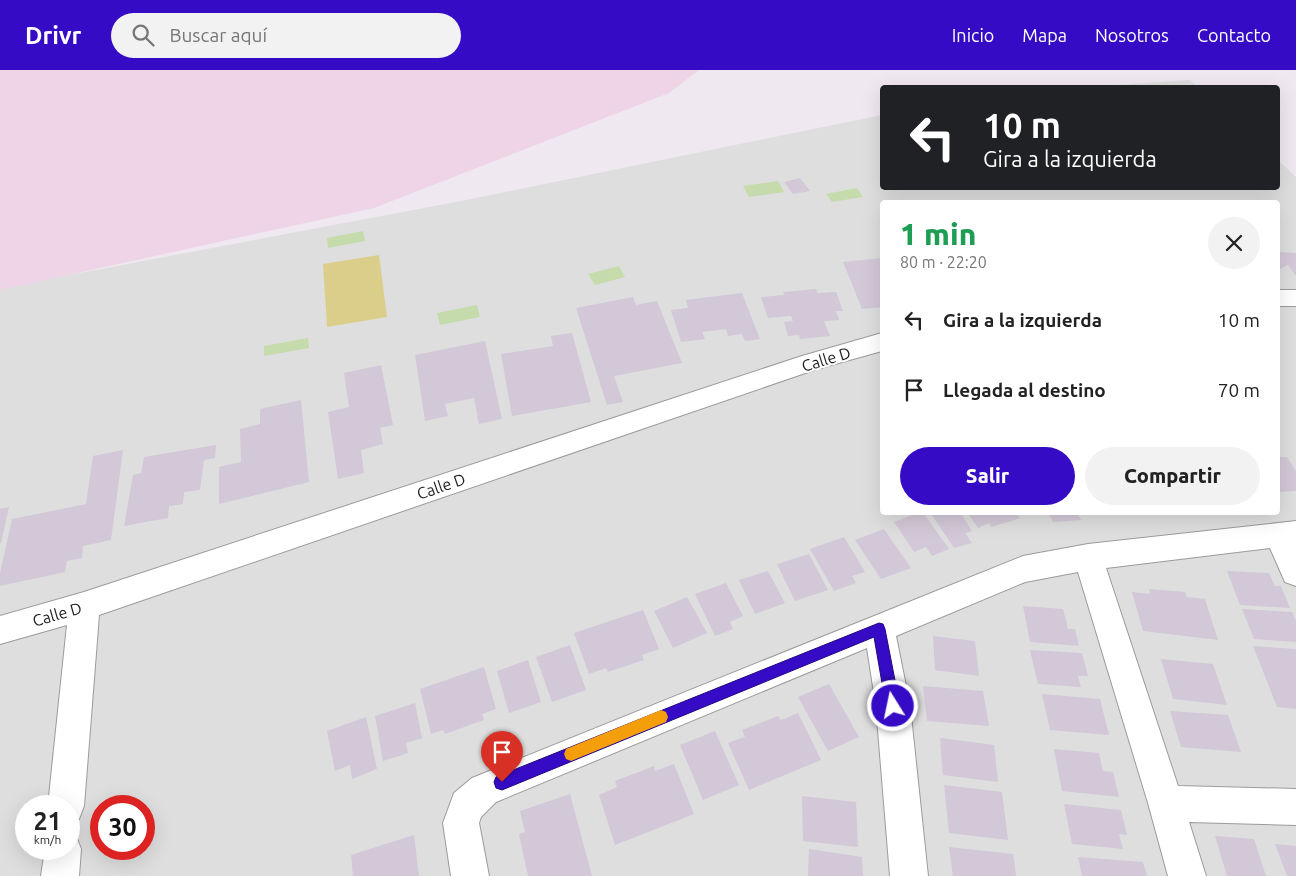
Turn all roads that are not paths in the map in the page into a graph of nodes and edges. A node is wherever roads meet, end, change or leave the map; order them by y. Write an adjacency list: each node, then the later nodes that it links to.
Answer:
1 (1280, 298): 2 (street)
2 (1296, 298)
3 (880, 343): 7 (street, Calle D)
4 (1287, 534): 5 (street); 6 (street)
5 (1088, 557): 8 (street); 11 (street)
6 (1296, 573)
7 (84, 606): 9 (street, Calle D); 10 (street)
8 (879, 629): 15 (street); 16 (street)
9 (0, 630)
10 (67, 795)
11 (1166, 803): 12 (street); 17 (street)
12 (1296, 807)
13 (62, 860): 14 (street)
14 (60, 876)
15 (470, 876)
16 (909, 876)
17 (1187, 876)

